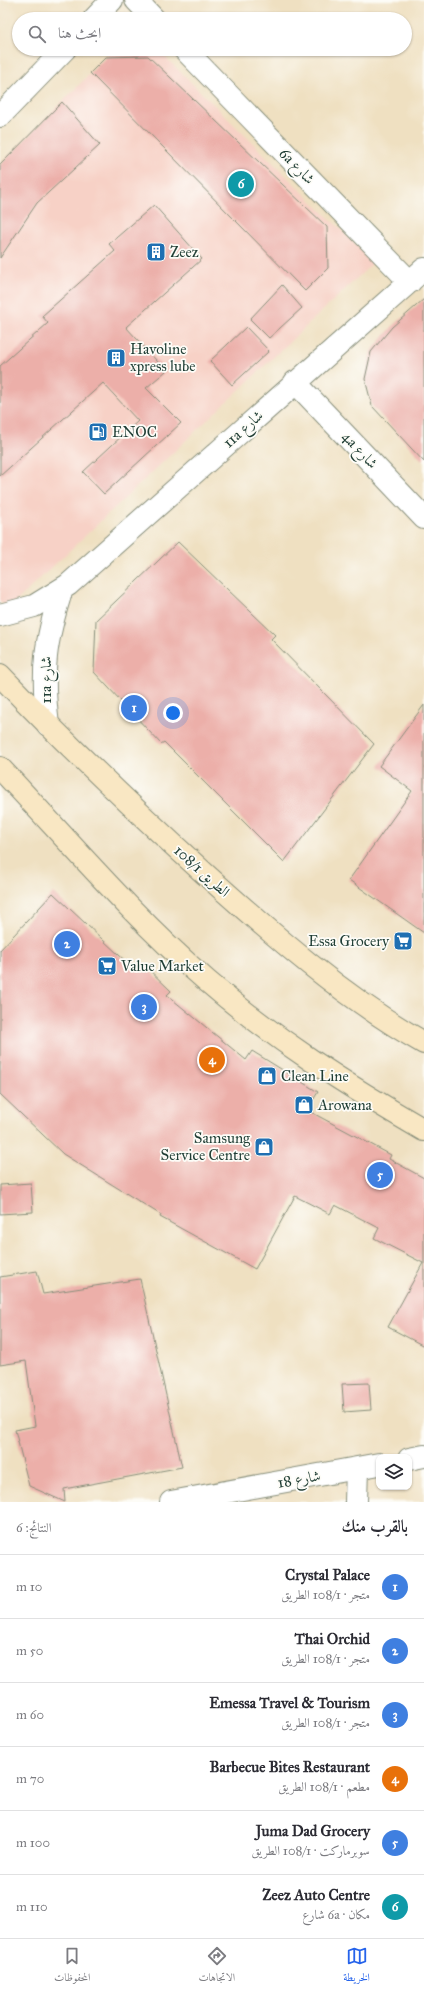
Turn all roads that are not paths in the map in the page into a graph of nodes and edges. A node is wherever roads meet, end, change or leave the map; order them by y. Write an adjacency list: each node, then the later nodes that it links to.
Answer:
1 (112, 0): 3 (street)
2 (136, 0): 4 (street)
3 (101, 12)
4 (147, 12)
5 (58, 56): 7 (street)
6 (191, 56): 8 (street, 6a شارع)
7 (0, 116)
8 (417, 276): 9 (street, 11a شارع)
9 (295, 382): 10 (street, 4a شارع); 11 (street, 11a شارع)
10 (424, 518)
11 (62, 589): 12 (street, 11a شارع); 14 (street, 11a شارع)
12 (0, 616)
13 (0, 675): 14 (street, 108/1 الطريق)
14 (48, 725): 16 (street, 108/1 الطريق)
15 (0, 768): 17 (street)
16 (424, 1043)
17 (424, 1130)
18 (424, 1456): 19 (street)
19 (412, 1458)
20 (376, 1465): 21 (street, شارع 18)
21 (357, 1468): 22 (street, شارع 18); 23 (street)
22 (171, 1502)
23 (356, 1502)

